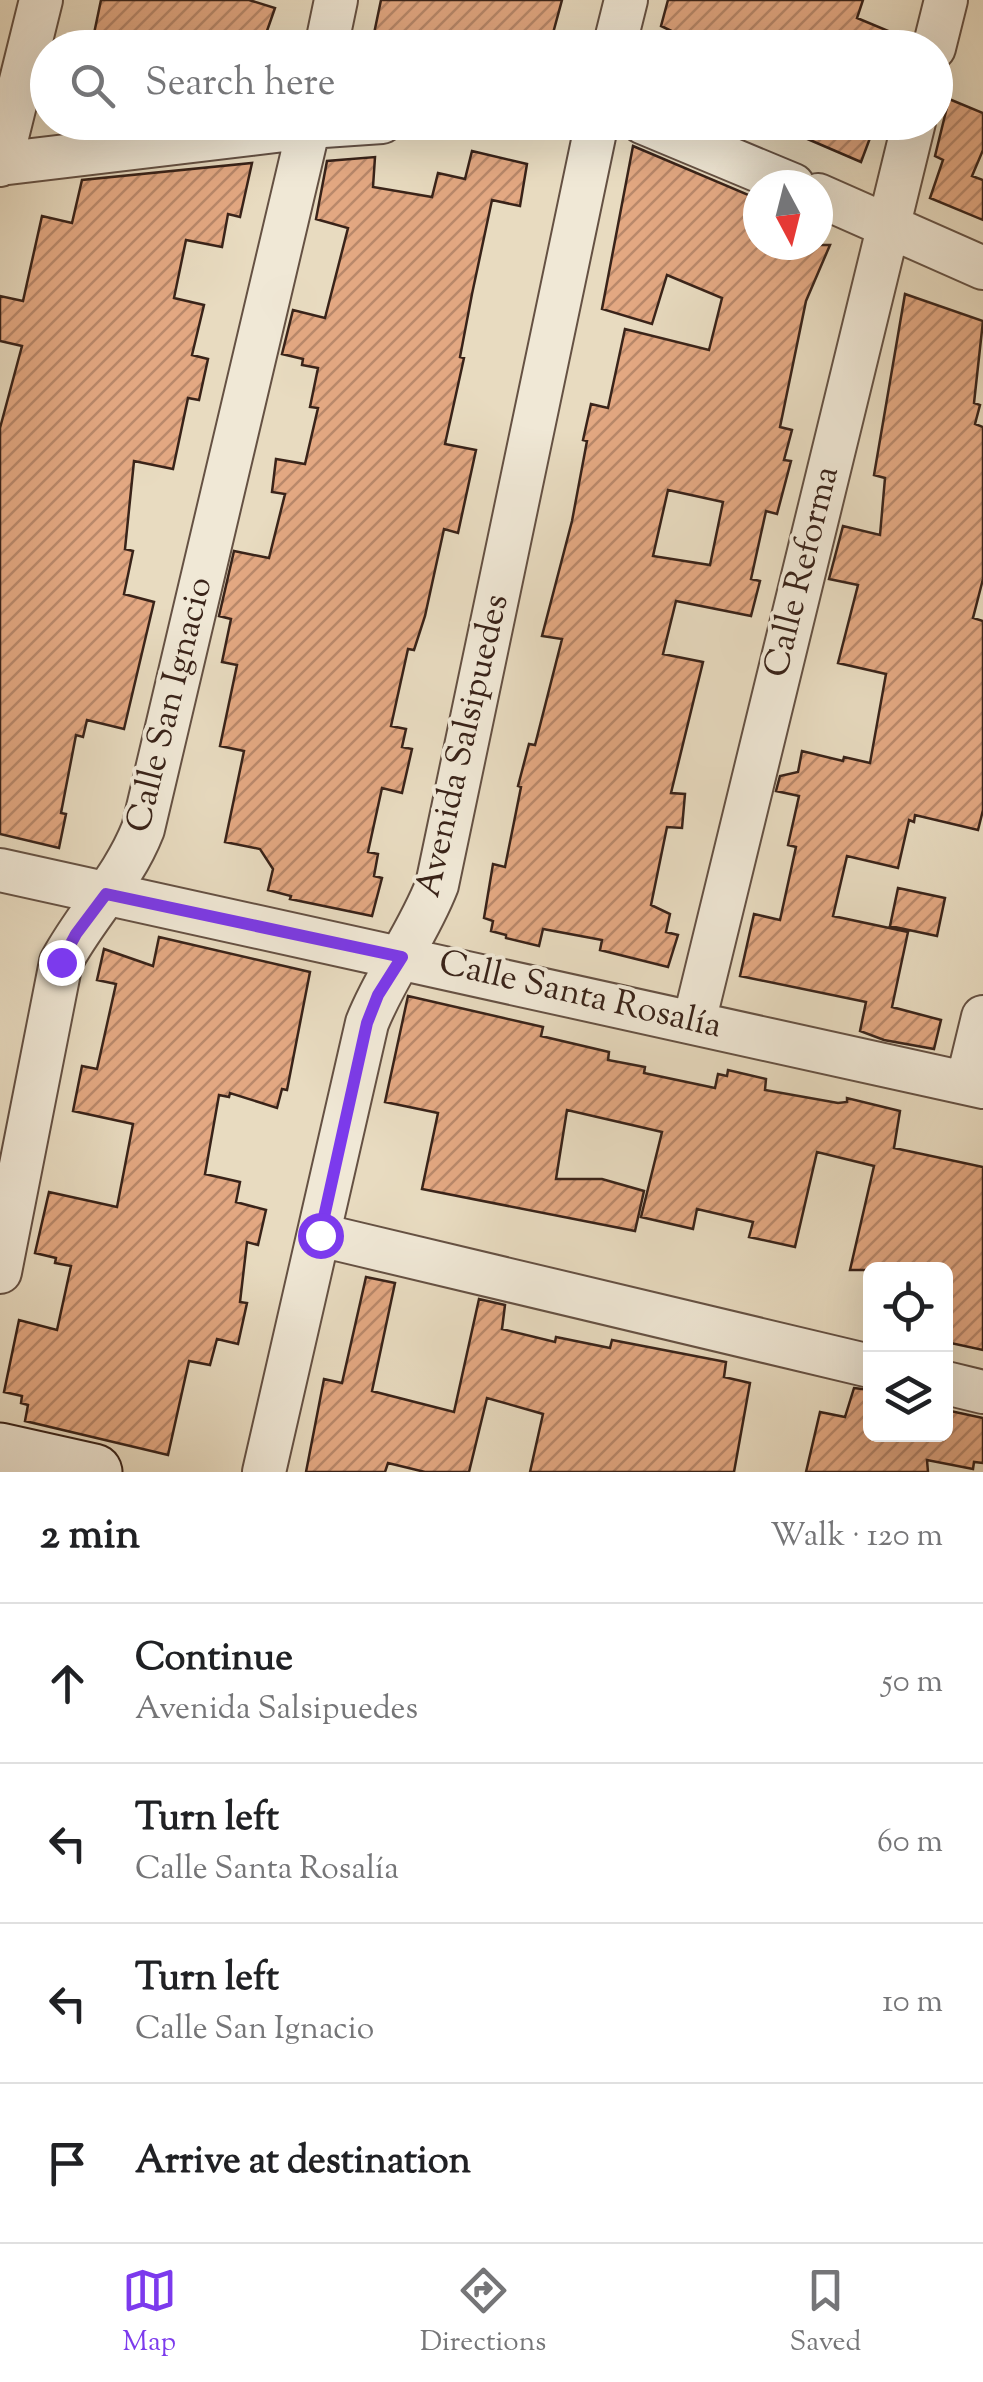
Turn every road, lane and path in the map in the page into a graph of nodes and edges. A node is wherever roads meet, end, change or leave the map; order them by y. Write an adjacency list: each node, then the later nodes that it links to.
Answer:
1 (40, 0): 5 (street)
2 (336, 0): 6 (street)
3 (626, 0): 7 (street)
4 (946, 0): 8 (street)
5 (33, 30)
6 (330, 30)
7 (618, 30)
8 (938, 30)
9 (30, 41): 15 (street)
10 (194, 140): 15 (street)
11 (306, 140): 21 (street, Calle San Ignacio)
12 (593, 140): 22 (street, Avenida Salsipuedes)
13 (685, 140): 16 (street)
14 (909, 140): 18 (street, Calle Reforma)
15 (0, 165)
16 (757, 170)
17 (833, 201): 18 (street)
18 (888, 224): 19 (street); 24 (street, Calle Reforma)
19 (983, 268)
20 (0, 870): 21 (street, Calle Santa Rosalía)
21 (106, 894): 22 (street, Calle Santa Rosalía); 27 (street, Calle San Ignacio)
22 (402, 957): 24 (street, Calle Santa Rosalía); 26 (street, Avenida Salsipuedes)
23 (983, 1017): 25 (street)
24 (694, 1022): 25 (street, Calle Santa Rosalía)
25 (975, 1085)
26 (320, 1235): 28 (street); 33 (street, Avenida Salsipuedes)
27 (0, 1272)
28 (863, 1364)
29 (953, 1386): 30 (street)
30 (983, 1392)
31 (0, 1452): 32 (street)
32 (94, 1472)
33 (264, 1472)

